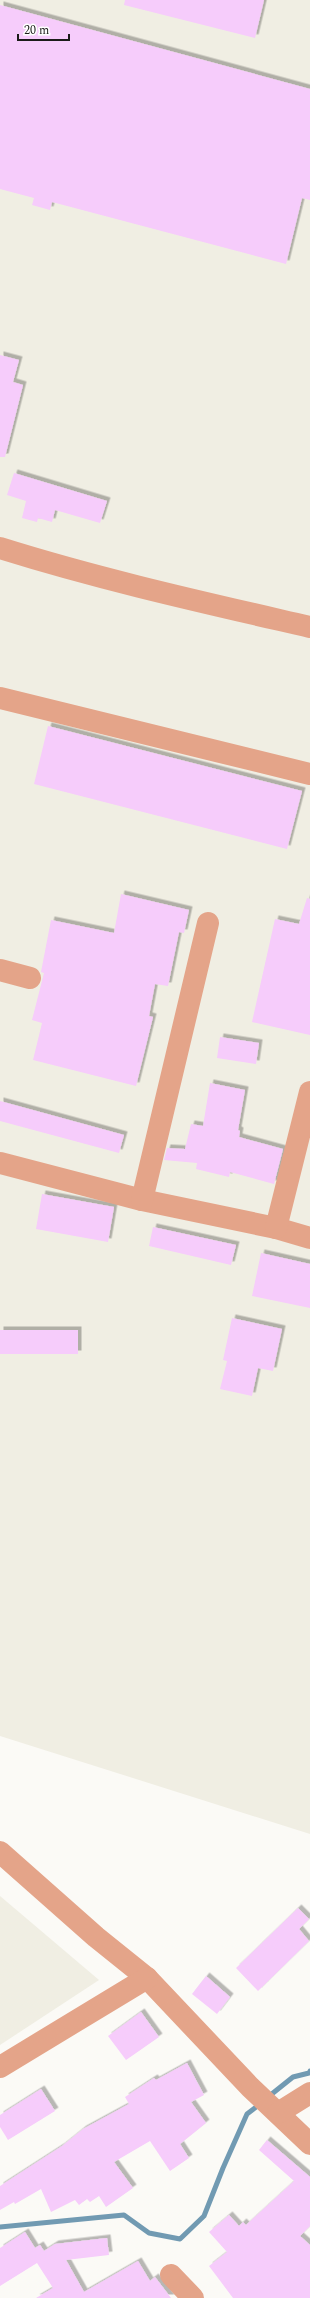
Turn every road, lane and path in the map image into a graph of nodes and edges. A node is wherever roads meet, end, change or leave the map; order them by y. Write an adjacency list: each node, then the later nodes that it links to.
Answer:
1 (0, 548): 2 (street)
2 (310, 627)
3 (0, 698): 4 (street)
4 (310, 774)
5 (208, 923): 10 (street)
6 (0, 970): 7 (street)
7 (30, 978)
8 (310, 1092): 11 (street)
9 (0, 1163): 10 (street)
10 (142, 1200): 11 (street)
11 (276, 1228): 12 (street)
12 (310, 1238)
13 (0, 1852): 14 (street)
14 (147, 1978): 15 (street); 17 (street)
15 (0, 2067)
16 (310, 2093): 17 (street)
17 (278, 2114): 18 (street)
18 (310, 2144)
19 (171, 2275): 20 (street)
20 (193, 2298)

